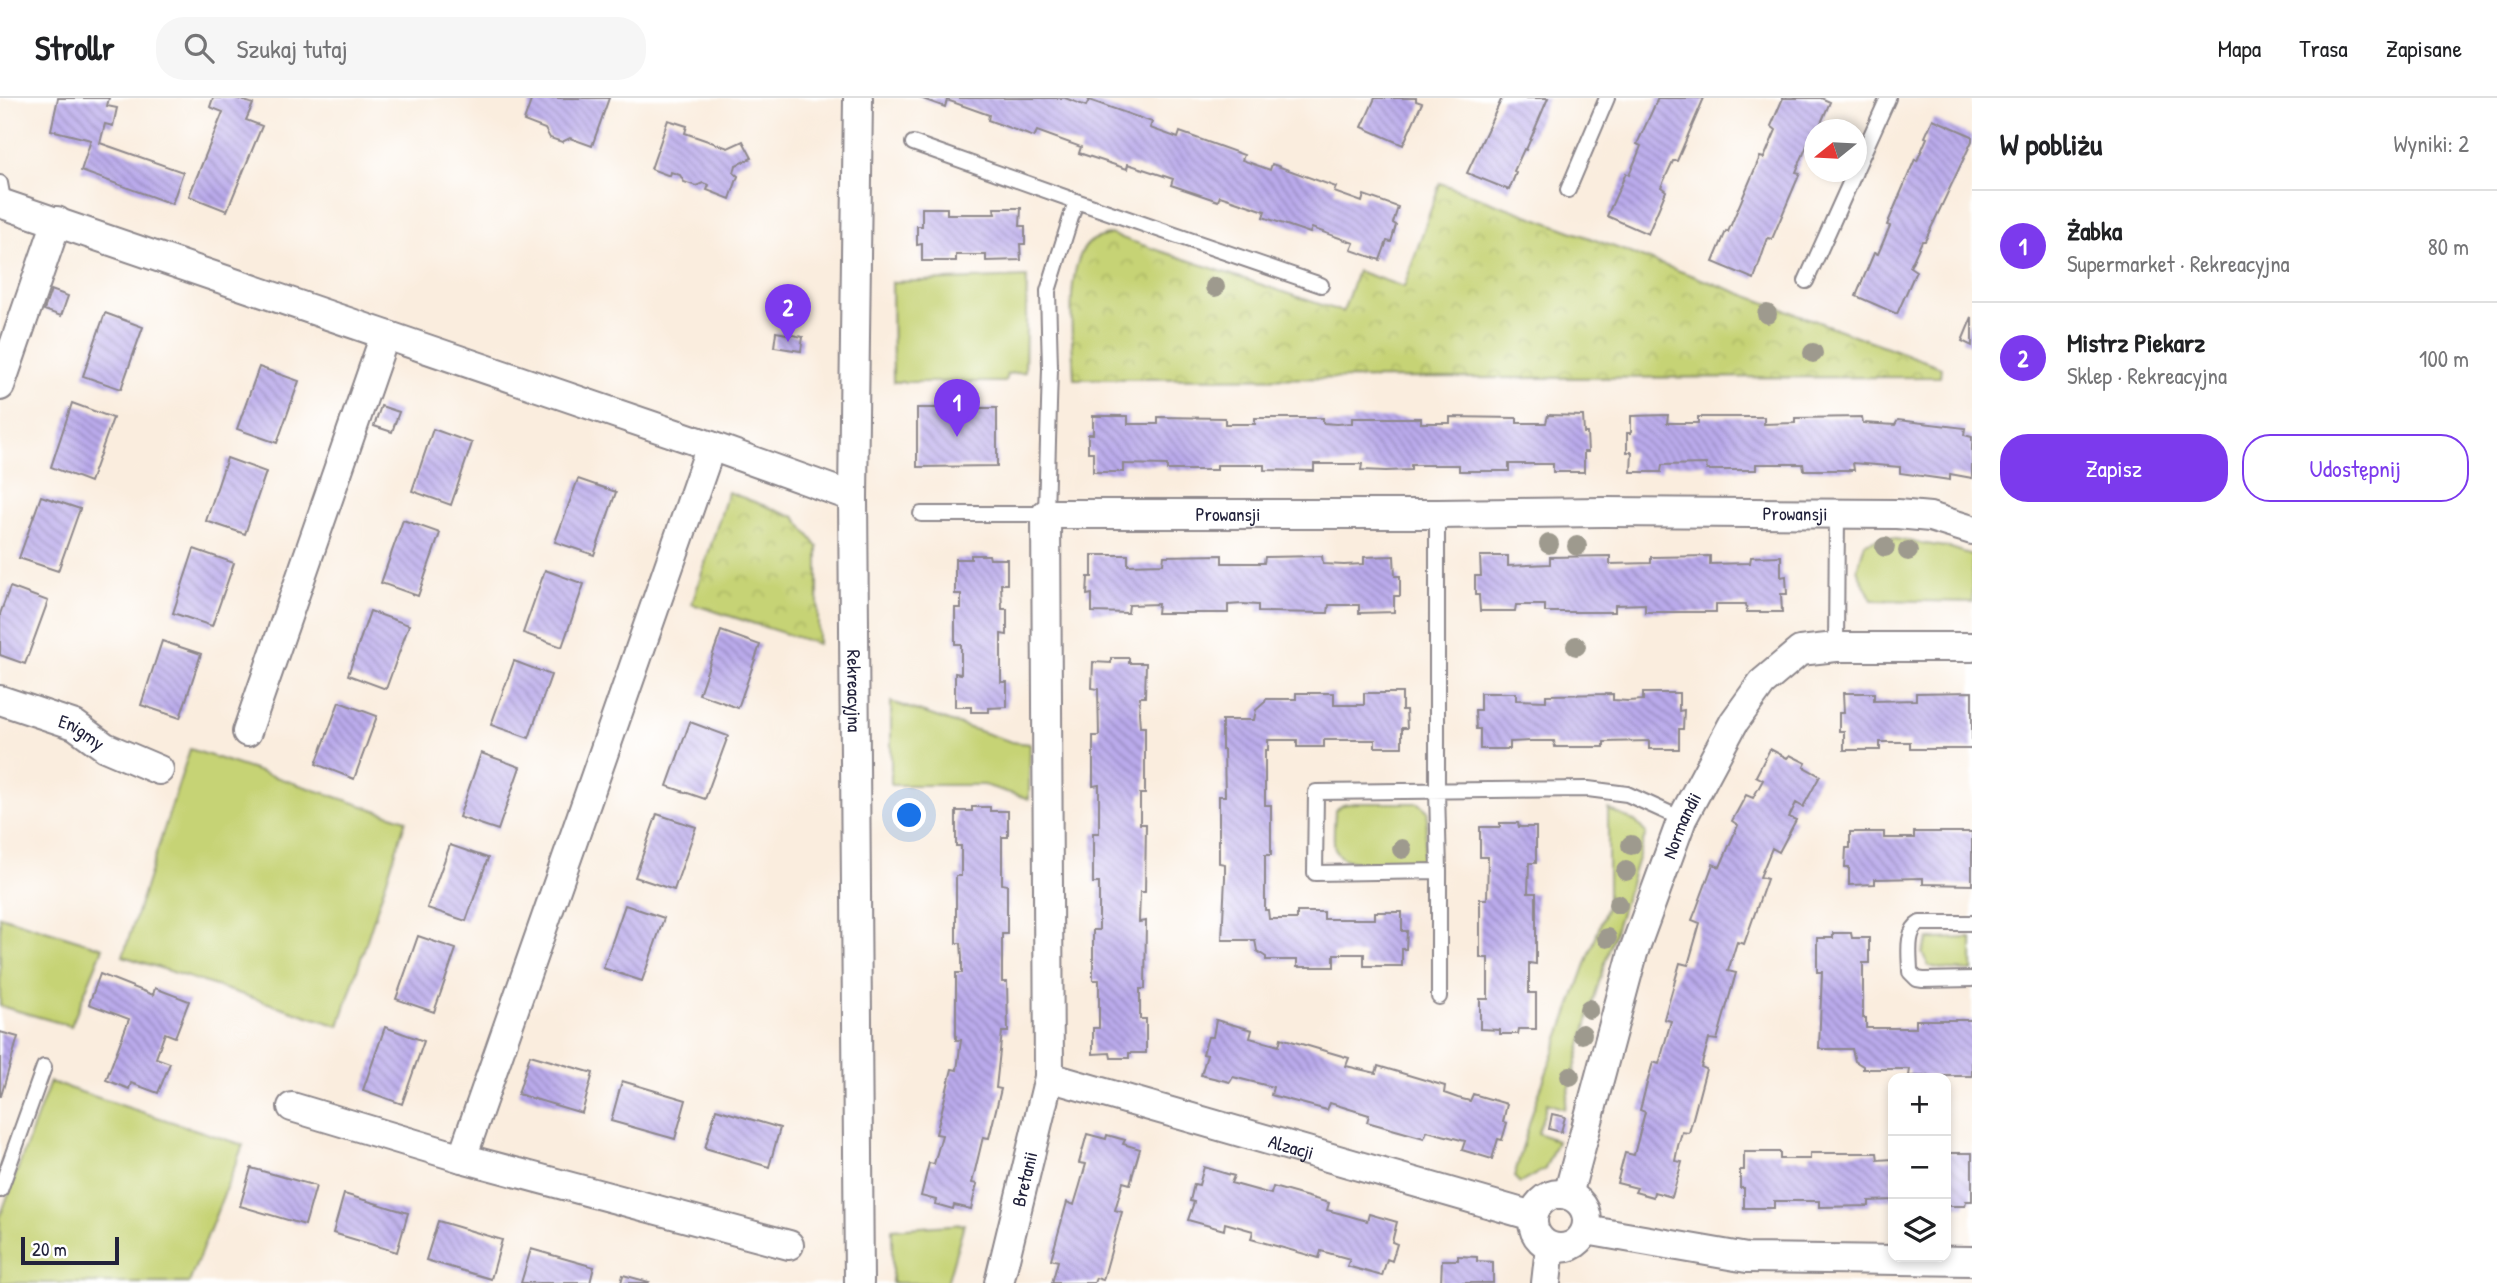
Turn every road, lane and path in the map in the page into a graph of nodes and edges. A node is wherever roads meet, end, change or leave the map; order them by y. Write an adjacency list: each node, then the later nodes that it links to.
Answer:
1 (858, 98): 16 (street, Rekreacyjna)
2 (1607, 98): 7 (lane)
3 (1888, 98): 5 (lane)
4 (913, 143): 9 (lane)
5 (1867, 145)
6 (1851, 182): 11 (lane)
7 (1568, 190)
8 (1, 197): 10 (street)
9 (1076, 201): 12 (lane); 19 (lane)
10 (57, 221): 13 (street); 14 (street)
11 (1806, 281)
12 (1321, 285)
13 (385, 335): 15 (street); 25 (street)
14 (0, 386)
15 (711, 446): 16 (street); 36 (street)
16 (853, 497): 44 (street, Rekreacyjna)
17 (1837, 513): 20 (street, Prowansji); 21 (street, Prowansji); 22 (lane)
18 (922, 514): 19 (lane)
19 (1046, 514): 20 (street, Prowansji); 34 (street)
20 (1437, 514): 27 (lane)
21 (1972, 530)
22 (1836, 647): 23 (street, Normandii); 28 (street, Normandii)
23 (1972, 647)
24 (0, 700): 26 (street, Enigmy)
25 (247, 732)
26 (159, 770)
27 (1437, 790): 28 (lane); 29 (lane); 29 (lane)
28 (1682, 819): 38 (street, Normandii)
29 (1439, 871): 32 (lane)
30 (1972, 923): 31 (lane)
31 (1972, 979)
32 (1439, 997)
33 (44, 1067): 37 (lane)
34 (1049, 1077): 39 (street, Alzacji); 45 (street, Bretanii)
35 (292, 1107): 36 (street)
36 (462, 1158): 41 (street)
37 (0, 1190)
38 (1569, 1195): 39 (street); 40 (street)
39 (1533, 1216): 42 (street)
40 (1586, 1230): 42 (street); 43 (street)
41 (789, 1245)
42 (1550, 1247): 46 (street)
43 (1972, 1261)
44 (859, 1283)
45 (999, 1283)
46 (1546, 1283)

